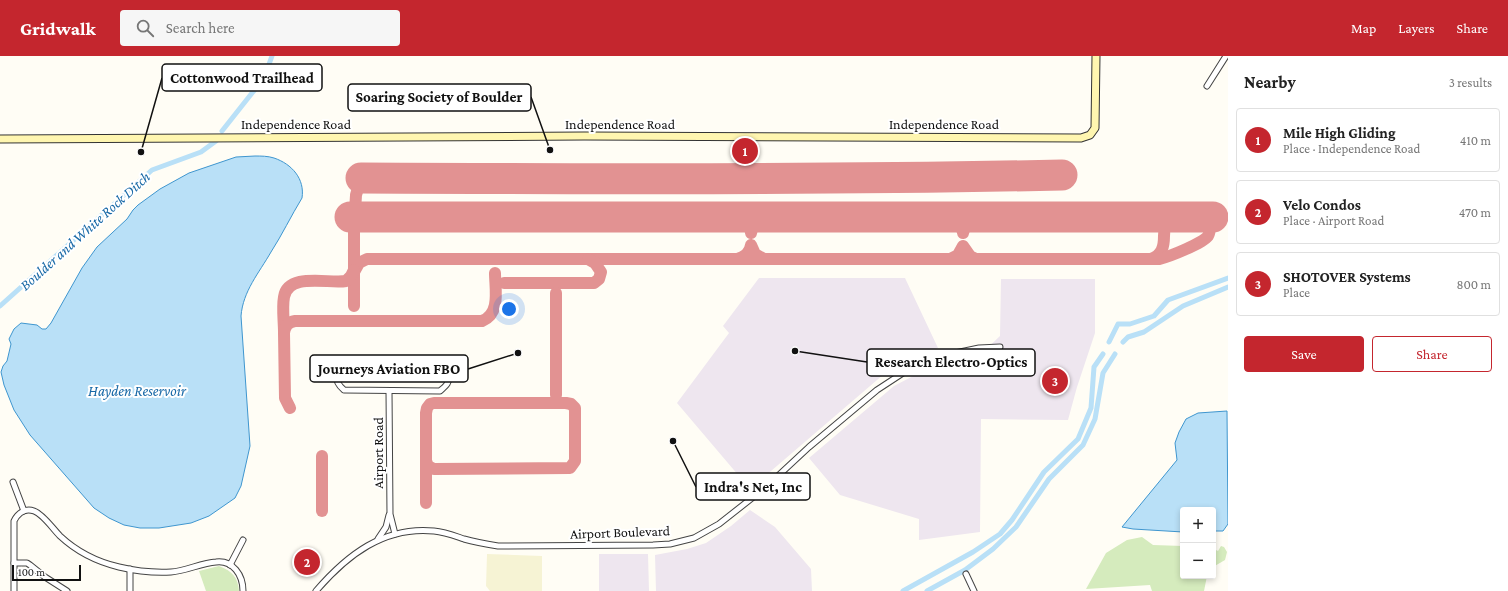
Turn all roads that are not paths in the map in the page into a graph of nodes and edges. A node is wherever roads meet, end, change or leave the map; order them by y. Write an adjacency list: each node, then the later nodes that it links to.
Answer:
1 (1096, 56): 4 (street, Independence Road)
2 (1226, 56): 3 (street)
3 (1207, 86)
4 (0, 138)
5 (1000, 347): 10 (street, Airport Boulevard)
6 (389, 391): 6 (street); 9 (street, Airport Road)
7 (13, 482): 8 (street)
8 (24, 511): 13 (street); 15 (street)
9 (390, 514): 10 (street, Airport Road); 11 (street, Airport Road)
10 (395, 534): 11 (street, Airport Road)
11 (378, 539): 21 (street, Airport Road)
12 (244, 540): 14 (street)
13 (14, 563): 17 (street); 18 (street)
14 (230, 565): 15 (street); 20 (street)
15 (130, 569): 19 (street)
16 (966, 574): 22 (street)
17 (14, 591)
18 (67, 591)
19 (130, 591)
20 (243, 591)
21 (316, 591)
22 (974, 591)

